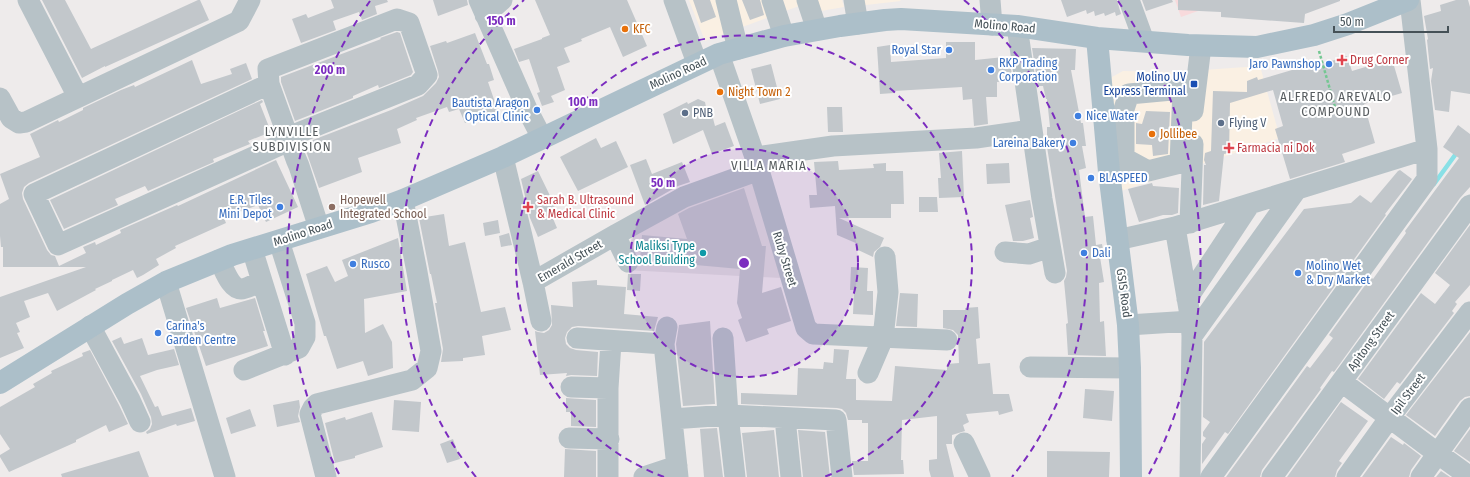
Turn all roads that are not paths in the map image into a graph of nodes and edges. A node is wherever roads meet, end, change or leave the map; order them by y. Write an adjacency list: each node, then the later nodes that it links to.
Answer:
1 (28, 0): 25 (street)
2 (250, 0): 25 (street)
3 (502, 0): 13 (street)
4 (674, 0): 23 (street)
5 (726, 0): 22 (street, Ruby Street)
6 (772, 0): 18 (street)
7 (807, 0): 17 (street)
8 (854, 0): 14 (street)
9 (866, 0): 14 (street)
10 (990, 0): 15 (street)
11 (1129, 0): 20 (street)
12 (1409, 0): 21 (main road, Molino Road); 30 (street)
13 (482, 8): 28 (street)
14 (864, 23): 15 (main road, Molino Road); 17 (main road, Molino Road)
15 (992, 25): 16 (main road, Molino Road)
16 (1017, 26): 19 (main road, Molino Road); 27 (street)
17 (817, 30): 18 (main road, Molino Road)
18 (784, 36): 22 (main road, Molino Road)
19 (1097, 38): 20 (main road, Molino Road); 33 (main road, GSIS Road)
20 (1144, 42): 21 (main road, Molino Road)
21 (1201, 46): 38 (street)
22 (728, 51): 23 (main road, Molino Road); 32 (street, Ruby Street)
23 (698, 63): 28 (main road, Molino Road)
24 (268, 84): 29 (street); 29 (street); 29 (street)
25 (78, 97): 26 (street)
26 (0, 98)
27 (1031, 130): 32 (street, Emerald Street); 43 (street)
28 (542, 138): 31 (main road, Molino Road)
29 (288, 139): 39 (street)
30 (1427, 149): 34 (street); 95 (street)
31 (503, 157): 35 (main road, Molino Road); 52 (street)
32 (757, 163): 40 (street, Emerald Street); 61 (street, Ruby Street)
33 (1116, 165): 33 (street); 41 (main road, GSIS Road)
34 (1297, 189): 36 (street); 58 (street)
35 (403, 200): 39 (main road, Molino Road); 86 (street)
36 (1250, 204): 38 (street); 53 (street)
37 (1470, 205): 69 (street, Apitong Street)
38 (1182, 225): 41 (street); 53 (street)
39 (319, 228): 42 (main road, Molino Road)
40 (615, 235): 48 (street); 52 (street, Emerald Street)
41 (1117, 240): 56 (main road, GSIS Road)
42 (279, 241): 44 (main road, Molino Road); 64 (street)
43 (1050, 247): 45 (street); 49 (street)
44 (252, 249): 47 (main road, Molino Road); 50 (street)
45 (1005, 252)
46 (885, 257): 61 (street)
47 (219, 260): 50 (street); 51 (main road, Molino Road)
48 (628, 262)
49 (1055, 273)
50 (262, 281): 64 (street)
51 (166, 282): 57 (main road, Molino Road); 85 (street)
52 (533, 282): 55 (street)
53 (1187, 299): 58 (street)
54 (1470, 312): 75 (street, Ipil Street)
55 (541, 321)
56 (1128, 325): 58 (street); 66 (main road, GSIS Road)
57 (90, 326): 70 (main road, Molino Road); 78 (street)
58 (1191, 328): 94 (street)
59 (577, 338): 63 (street)
60 (723, 338): 74 (street)
61 (883, 338): 62 (street, Ruby Street); 68 (street)
62 (947, 340)
63 (611, 342): 72 (street); 77 (street)
64 (285, 355): 67 (street)
65 (1030, 367): 66 (street)
66 (1130, 368): 93 (main road, GSIS Road)
67 (244, 370)
68 (868, 373)
69 (1342, 382): 75 (street); 96 (street, Apitong Street)
70 (0, 383)
71 (571, 387): 72 (street)
72 (608, 388): 80 (street)
73 (1470, 408): 82 (street)
74 (728, 415): 76 (street); 77 (street); 89 (street)
75 (1390, 417): 82 (street); 97 (street, Ipil Street)
76 (785, 418): 90 (street); 91 (street)
77 (672, 419): 83 (street)
78 (140, 422)
79 (569, 438): 80 (street)
80 (609, 439): 87 (street)
81 (964, 443): 92 (street)
82 (1436, 453): 84 (street); 98 (street)
83 (677, 472): 88 (street)
84 (1470, 476)
85 (225, 477)
86 (326, 477)
87 (608, 477)
88 (644, 477)
89 (735, 477)
90 (792, 477)
91 (842, 477)
92 (980, 477)
93 (1131, 477)
94 (1190, 477)
95 (1211, 477)
96 (1272, 477)
97 (1347, 477)
98 (1421, 477)

